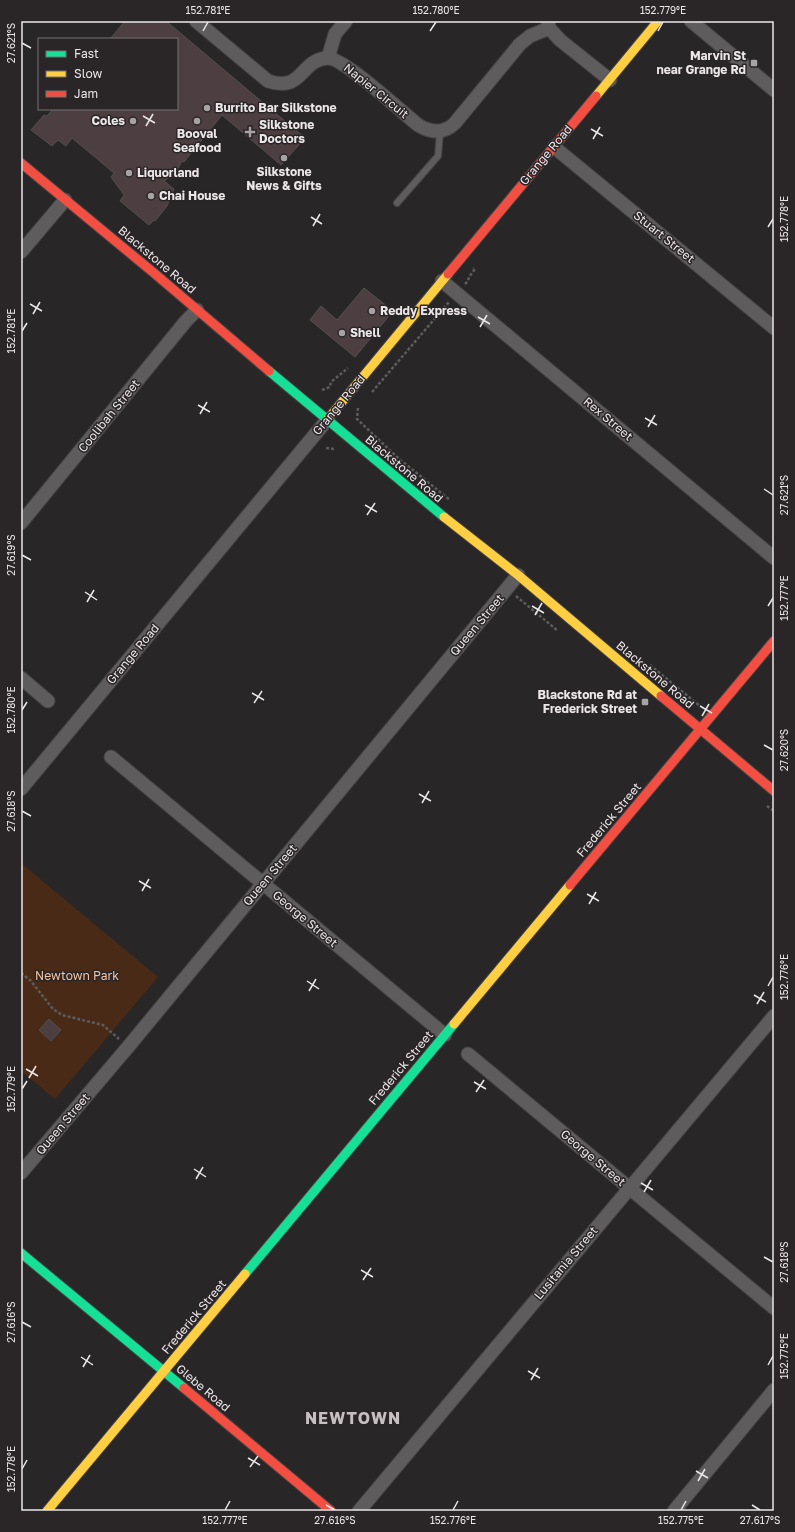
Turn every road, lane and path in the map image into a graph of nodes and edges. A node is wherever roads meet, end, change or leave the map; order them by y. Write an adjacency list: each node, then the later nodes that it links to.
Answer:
1 (196, 21): 6 (street)
2 (346, 21): 6 (street)
3 (658, 21): 7 (street, Grange Road)
4 (691, 21): 8 (street)
5 (549, 25): 7 (street); 9 (street)
6 (328, 58): 9 (street, Napier Circuit)
7 (610, 80): 10 (street, Grange Road)
8 (774, 90)
9 (440, 132): 13 (lane)
10 (554, 147): 16 (street, Grange Road); 20 (street, Stuart Street)
11 (21, 163): 12 (street, Blackstone Road)
12 (65, 200): 14 (street); 19 (street, Blackstone Road)
13 (397, 204)
14 (21, 252)
15 (473, 268): 17 (path)
16 (442, 281): 26 (street, Grange Road); 30 (street, Rex Street)
17 (465, 284)
18 (449, 302): 23 (path)
19 (197, 310): 26 (street, Blackstone Road); 29 (street, Coolibah Street)
20 (774, 328)
21 (351, 365): 22 (path)
22 (322, 390)
23 (372, 393)
24 (362, 404): 25 (path)
25 (357, 410)
26 (326, 420): 31 (street, Blackstone Road); 39 (street, Grange Road)
27 (326, 448): 28 (path)
28 (339, 450)
29 (21, 523)
30 (774, 558)
31 (518, 575): 32 (street, Queen Street); 37 (street, Blackstone Road)
32 (507, 588): 33 (path); 43 (street, Queen Street)
33 (561, 633)
34 (774, 641): 37 (street, Frederick Street)
35 (21, 678): 36 (street)
36 (48, 701)
37 (700, 729): 40 (street, Blackstone Road); 46 (street, Frederick Street)
38 (111, 758): 43 (street, George Street)
39 (21, 789)
40 (774, 791)
41 (763, 802): 42 (path)
42 (774, 811)
43 (263, 884): 46 (street, George Street); 47 (street, Queen Street)
44 (21, 974): 47 (path)
45 (774, 1016): 50 (street, Lusitania Street)
46 (445, 1035): 53 (street, Frederick Street)
47 (128, 1047): 49 (street, Queen Street)
48 (468, 1054): 50 (street, George Street)
49 (21, 1173)
50 (629, 1188): 52 (street, George Street); 57 (street, Lusitania Street)
51 (21, 1253): 53 (street, Glebe Road)
52 (774, 1308)
53 (164, 1371): 55 (street, Frederick Street); 56 (street, Glebe Road)
54 (774, 1390): 58 (street)
55 (47, 1511)
56 (331, 1511)
57 (359, 1511)
58 (674, 1511)

